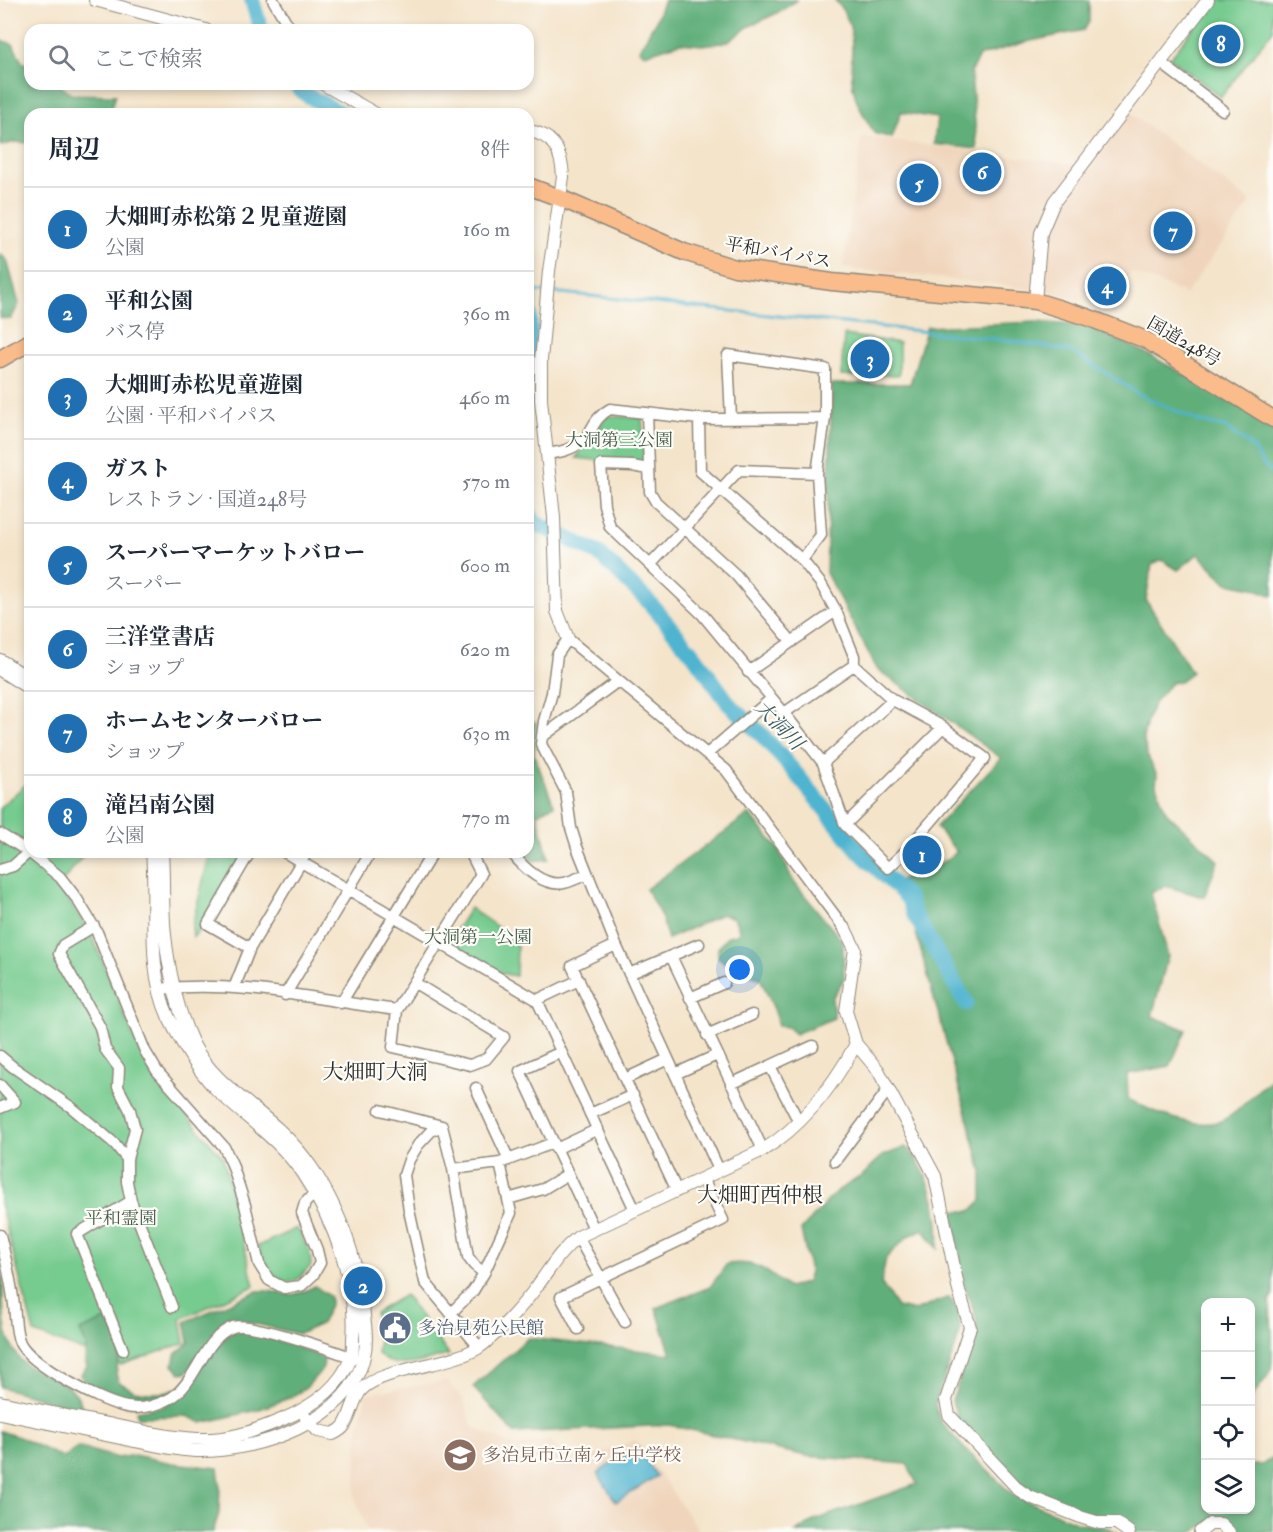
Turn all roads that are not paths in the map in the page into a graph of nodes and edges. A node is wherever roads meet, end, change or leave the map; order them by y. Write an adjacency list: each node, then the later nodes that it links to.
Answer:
1 (95, 0): 4 (street)
2 (273, 0): 5 (street)
3 (1208, 0): 6 (street)
4 (184, 24)
5 (287, 24)
6 (1161, 63): 9 (street); 13 (street)
7 (334, 90): 8 (street)
8 (365, 108)
9 (1223, 110)
10 (534, 133): 12 (street)
11 (534, 188): 12 (highway, 平和バイパス)
12 (560, 198): 13 (highway, 平和バイパス); 21 (street)
13 (1035, 302): 20 (highway, 国道248号)
14 (24, 345): 15 (highway)
15 (0, 359)
16 (647, 412): 18 (street); 21 (street); 22 (street)
17 (825, 418): 19 (street); 19 (street); 23 (street)
18 (699, 419): 19 (street); 24 (street)
19 (731, 419)
20 (1273, 419)
21 (548, 454): 29 (street)
22 (649, 470): 25 (street); 27 (street)
23 (817, 473): 24 (street); 26 (street)
24 (720, 489): 25 (street); 26 (street)
25 (685, 528): 27 (street); 30 (street)
26 (802, 560): 28 (street)
27 (651, 564): 34 (street)
28 (836, 611): 30 (street); 32 (street)
29 (568, 639): 36 (street); 42 (street)
30 (792, 642): 34 (street)
31 (0, 660): 35 (street)
32 (854, 665): 39 (street); 40 (street)
33 (0, 670): 37 (street)
34 (748, 672): 38 (street)
35 (24, 675)
36 (618, 681): 42 (street); 43 (street)
37 (24, 685)
38 (771, 699): 40 (street); 43 (street)
39 (893, 700): 41 (street); 44 (street)
40 (784, 713): 44 (street)
41 (943, 727): 45 (street); 45 (street)
42 (542, 737): 60 (street)
43 (707, 754): 64 (street)
44 (824, 763): 45 (street)
45 (845, 825)
46 (0, 834): 47 (street)
47 (24, 849)
48 (24, 856): 59 (street)
49 (36, 858): 63 (street)
50 (152, 858): 76 (street)
51 (162, 858): 75 (street)
52 (246, 858): 68 (street)
53 (303, 858): 68 (street)
54 (305, 858): 61 (street)
55 (367, 858): 61 (street)
56 (428, 858): 62 (street)
57 (473, 858): 65 (street)
58 (517, 858): 60 (street)
59 (0, 870)
60 (587, 874): 67 (street)
61 (349, 889): 62 (street); 77 (street)
62 (394, 917): 65 (street); 80 (street)
63 (94, 926): 106 (street); 114 (street)
64 (844, 928): 84 (street)
65 (439, 944): 72 (street); 79 (street)
66 (699, 944): 69 (street)
67 (616, 945): 70 (street); 71 (street)
68 (250, 948): 74 (street)
69 (671, 956): 70 (street); 78 (street)
70 (629, 974): 89 (street)
71 (579, 980): 79 (street); 92 (street)
72 (415, 983): 81 (street); 81 (street)
73 (724, 983): 78 (street)
74 (234, 987): 75 (street); 77 (street)
75 (173, 988): 76 (street); 133 (street)
76 (159, 989): 114 (street)
77 (285, 995): 80 (street)
78 (690, 998): 83 (street)
79 (537, 1000): 86 (street)
80 (341, 1003): 81 (street)
81 (396, 1010)
82 (752, 1015): 83 (street)
83 (707, 1035): 87 (street)
84 (856, 1044): 96 (street); 101 (street)
85 (813, 1046): 90 (street)
86 (561, 1052): 100 (street); 104 (street)
87 (717, 1054): 91 (street); 93 (street)
88 (0, 1056): 106 (street)
89 (668, 1059): 91 (street); 92 (street)
90 (770, 1066): 93 (street); 101 (street)
91 (675, 1074): 110 (street)
92 (625, 1079): 97 (street)
93 (731, 1084): 105 (street)
94 (0, 1085): 98 (street)
95 (476, 1088): 108 (street)
96 (888, 1090): 107 (street); 134 (street)
97 (633, 1095): 100 (street); 113 (street)
98 (0, 1108)
99 (380, 1110): 102 (street)
100 (590, 1114): 103 (street)
101 (799, 1122): 105 (street)
102 (442, 1126): 109 (street); 124 (street)
103 (598, 1129): 104 (street); 117 (street)
104 (554, 1146): 108 (street); 111 (street)
105 (763, 1150): 110 (street)
106 (127, 1159): 116 (street)
107 (835, 1161)
108 (504, 1162): 109 (street); 115 (street)
109 (453, 1169): 121 (street)
110 (719, 1170): 112 (street)
111 (568, 1174): 115 (street); 118 (street)
112 (703, 1178): 113 (street); 122 (street)
113 (677, 1191): 117 (street)
114 (315, 1193): 129 (street)
115 (508, 1200): 121 (street)
116 (131, 1201): 123 (street); 128 (street)
117 (635, 1210): 118 (street)
118 (594, 1229): 120 (street)
119 (0, 1235): 129 (street)
120 (578, 1237): 122 (street); 127 (street)
121 (484, 1273): 124 (street)
122 (601, 1278): 125 (street); 126 (street)
123 (172, 1307)
124 (452, 1313): 127 (street)
125 (625, 1322)
126 (578, 1329)
127 (479, 1347): 133 (street)
128 (123, 1350)
129 (351, 1357): 131 (street)
130 (0, 1402): 131 (street)
131 (301, 1412): 133 (street)
132 (0, 1413): 133 (street)
133 (310, 1422)
134 (1129, 1532)
135 (1200, 1532): 136 (street)
136 (1229, 1532)

